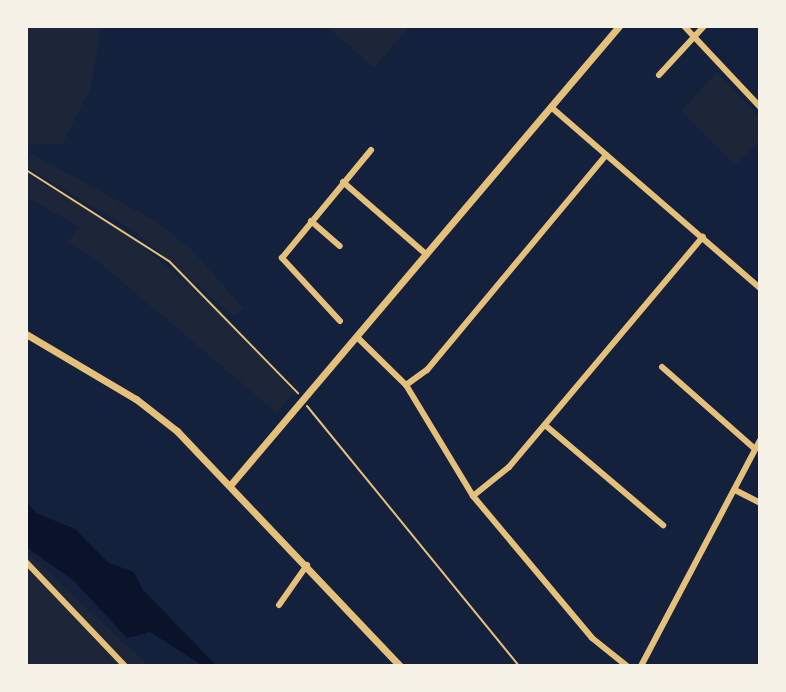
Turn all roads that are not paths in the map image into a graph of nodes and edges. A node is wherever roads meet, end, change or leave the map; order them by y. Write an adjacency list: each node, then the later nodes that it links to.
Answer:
1 (620, 26): 6 (street)
2 (684, 26): 4 (street)
3 (704, 26): 4 (street)
4 (695, 37): 5 (street); 7 (street)
5 (659, 75)
6 (551, 107): 9 (street); 14 (street)
7 (760, 107)
8 (370, 150): 10 (street)
9 (606, 155): 12 (street); 20 (street)
10 (343, 183): 11 (street); 14 (street)
11 (311, 220): 13 (street); 16 (street)
12 (703, 237): 15 (street); 21 (street)
13 (340, 246)
14 (427, 255): 18 (street)
15 (760, 288)
16 (340, 321)
17 (26, 334): 24 (street)
18 (357, 337): 20 (street); 24 (street)
19 (662, 367): 23 (street)
20 (406, 385): 26 (street)
21 (545, 425): 26 (street); 28 (street)
22 (760, 440): 23 (street)
23 (755, 449): 25 (street)
24 (232, 483): 30 (street)
25 (734, 490): 27 (street); 35 (street)
26 (473, 496): 34 (street)
27 (760, 503)
28 (663, 525)
29 (26, 562): 32 (street)
30 (307, 565): 31 (street); 33 (street)
31 (279, 605)
32 (125, 666)
33 (400, 666)
34 (627, 666)
35 (641, 666)

